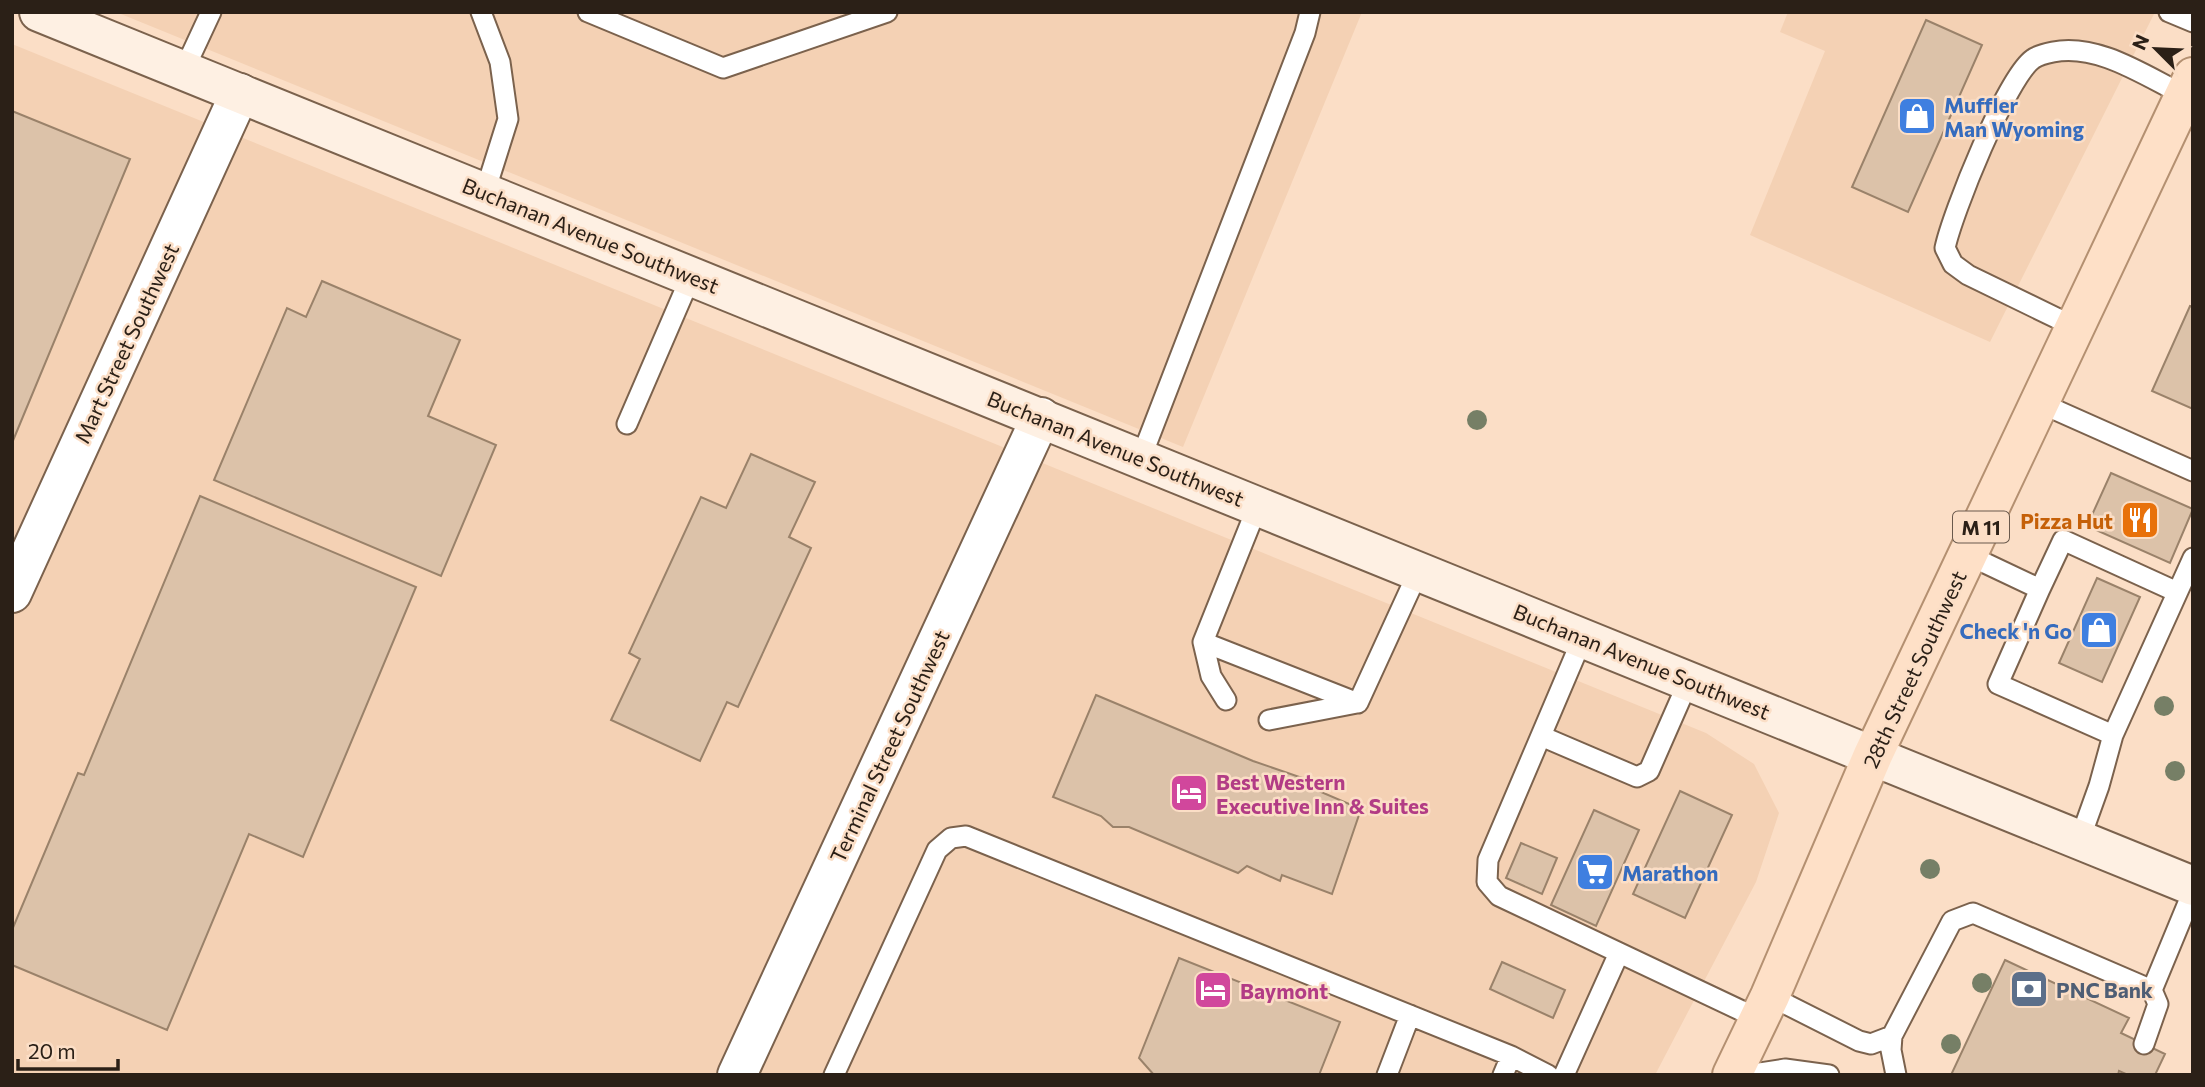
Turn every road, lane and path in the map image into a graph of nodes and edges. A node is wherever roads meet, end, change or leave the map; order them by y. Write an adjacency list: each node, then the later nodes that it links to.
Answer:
1 (39, 12): 9 (street, Buchanan Avenue Southwest)
2 (211, 12): 9 (lane)
3 (481, 12): 12 (lane)
4 (588, 12): 5 (lane)
5 (887, 12)
6 (1310, 12): 18 (lane)
7 (2169, 12): 8 (lane)
8 (2193, 22)
9 (184, 70): 11 (street, Buchanan Avenue Southwest)
10 (2189, 86): 14 (main road, 28th Street Southwest / M 11); 14 (lane)
11 (240, 93): 12 (street, Buchanan Avenue Southwest); 26 (street, Mart Street Southwest)
12 (485, 192): 13 (street, Buchanan Avenue Southwest)
13 (691, 276): 16 (street, Buchanan Avenue Southwest); 17 (lane)
14 (2075, 327): 15 (main road, 28th Street Southwest / M 11)
15 (2040, 403): 19 (lane); 21 (main road, 28th Street Southwest / M 11)
16 (1041, 417): 18 (street, Buchanan Avenue Southwest); 46 (street, Terminal Street Southwest)
17 (626, 424)
18 (1140, 458): 20 (street, Buchanan Avenue Southwest)
19 (2193, 471)
20 (1258, 505): 23 (street, Buchanan Avenue Southwest); 28 (lane)
21 (1968, 555): 24 (lane); 35 (main road, 28th Street Southwest / M 11)
22 (2193, 558): 25 (lane)
23 (1419, 570): 27 (street, Buchanan Avenue Southwest); 31 (lane)
24 (2040, 589): 25 (lane); 33 (lane)
25 (2177, 592): 33 (lane)
26 (12, 593)
27 (1583, 637): 29 (street, Buchanan Avenue Southwest); 34 (lane)
28 (1203, 642): 30 (lane); 31 (lane)
29 (1689, 680): 34 (lane); 35 (street, Buchanan Avenue Southwest)
30 (1226, 701)
31 (1358, 703): 32 (lane)
32 (1269, 720)
33 (2113, 735): 36 (lane)
34 (1541, 736): 39 (lane)
35 (1873, 755): 36 (street, Buchanan Avenue Southwest); 41 (main road, 28th Street Southwest / M 11)
36 (2080, 839): 37 (street, Buchanan Avenue Southwest)
37 (2193, 886)
38 (2193, 891): 40 (lane)
39 (1619, 953): 41 (lane); 51 (lane)
40 (2152, 989): 43 (lane); 44 (lane)
41 (1765, 1007): 43 (lane); 52 (main road, 28th Street Southwest / M 11)
42 (1410, 1015): 45 (lane); 47 (lane); 48 (lane)
43 (1892, 1036): 55 (lane)
44 (2144, 1044)
45 (1511, 1056): 49 (lane); 50 (lane)
46 (737, 1075)
47 (834, 1075)
48 (1387, 1075)
49 (1503, 1075)
50 (1548, 1075)
51 (1564, 1075)
52 (1732, 1075)
53 (1747, 1075): 54 (lane)
54 (1829, 1075)
55 (1896, 1075)

